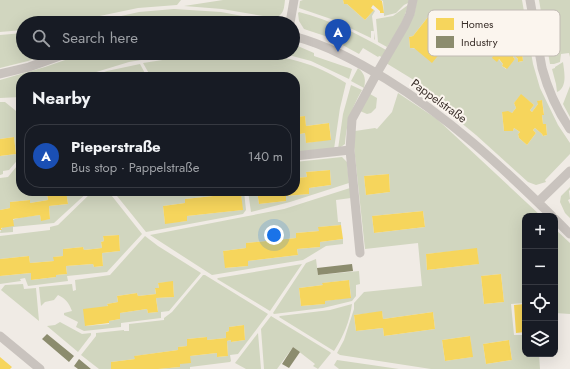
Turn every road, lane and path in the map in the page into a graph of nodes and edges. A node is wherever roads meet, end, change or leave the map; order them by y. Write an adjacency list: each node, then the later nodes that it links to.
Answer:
1 (294, 0): 5 (street)
2 (414, 0): 9 (street)
3 (530, 0): 4 (street)
4 (532, 10)
5 (291, 16)
6 (300, 38): 9 (street, Pappelstraße)
7 (540, 56): 11 (street)
8 (50, 60): 10 (street)
9 (377, 73): 12 (street); 15 (street, Pappelstraße)
10 (0, 74)
11 (570, 129)
12 (350, 150): 13 (street); 19 (street)
13 (300, 155)
14 (570, 171): 15 (street)
15 (538, 202): 16 (street, Pappelstraße)
16 (549, 213)
17 (558, 222): 18 (street)
18 (570, 234)
19 (360, 254)
20 (0, 336): 21 (street)
21 (40, 369)

